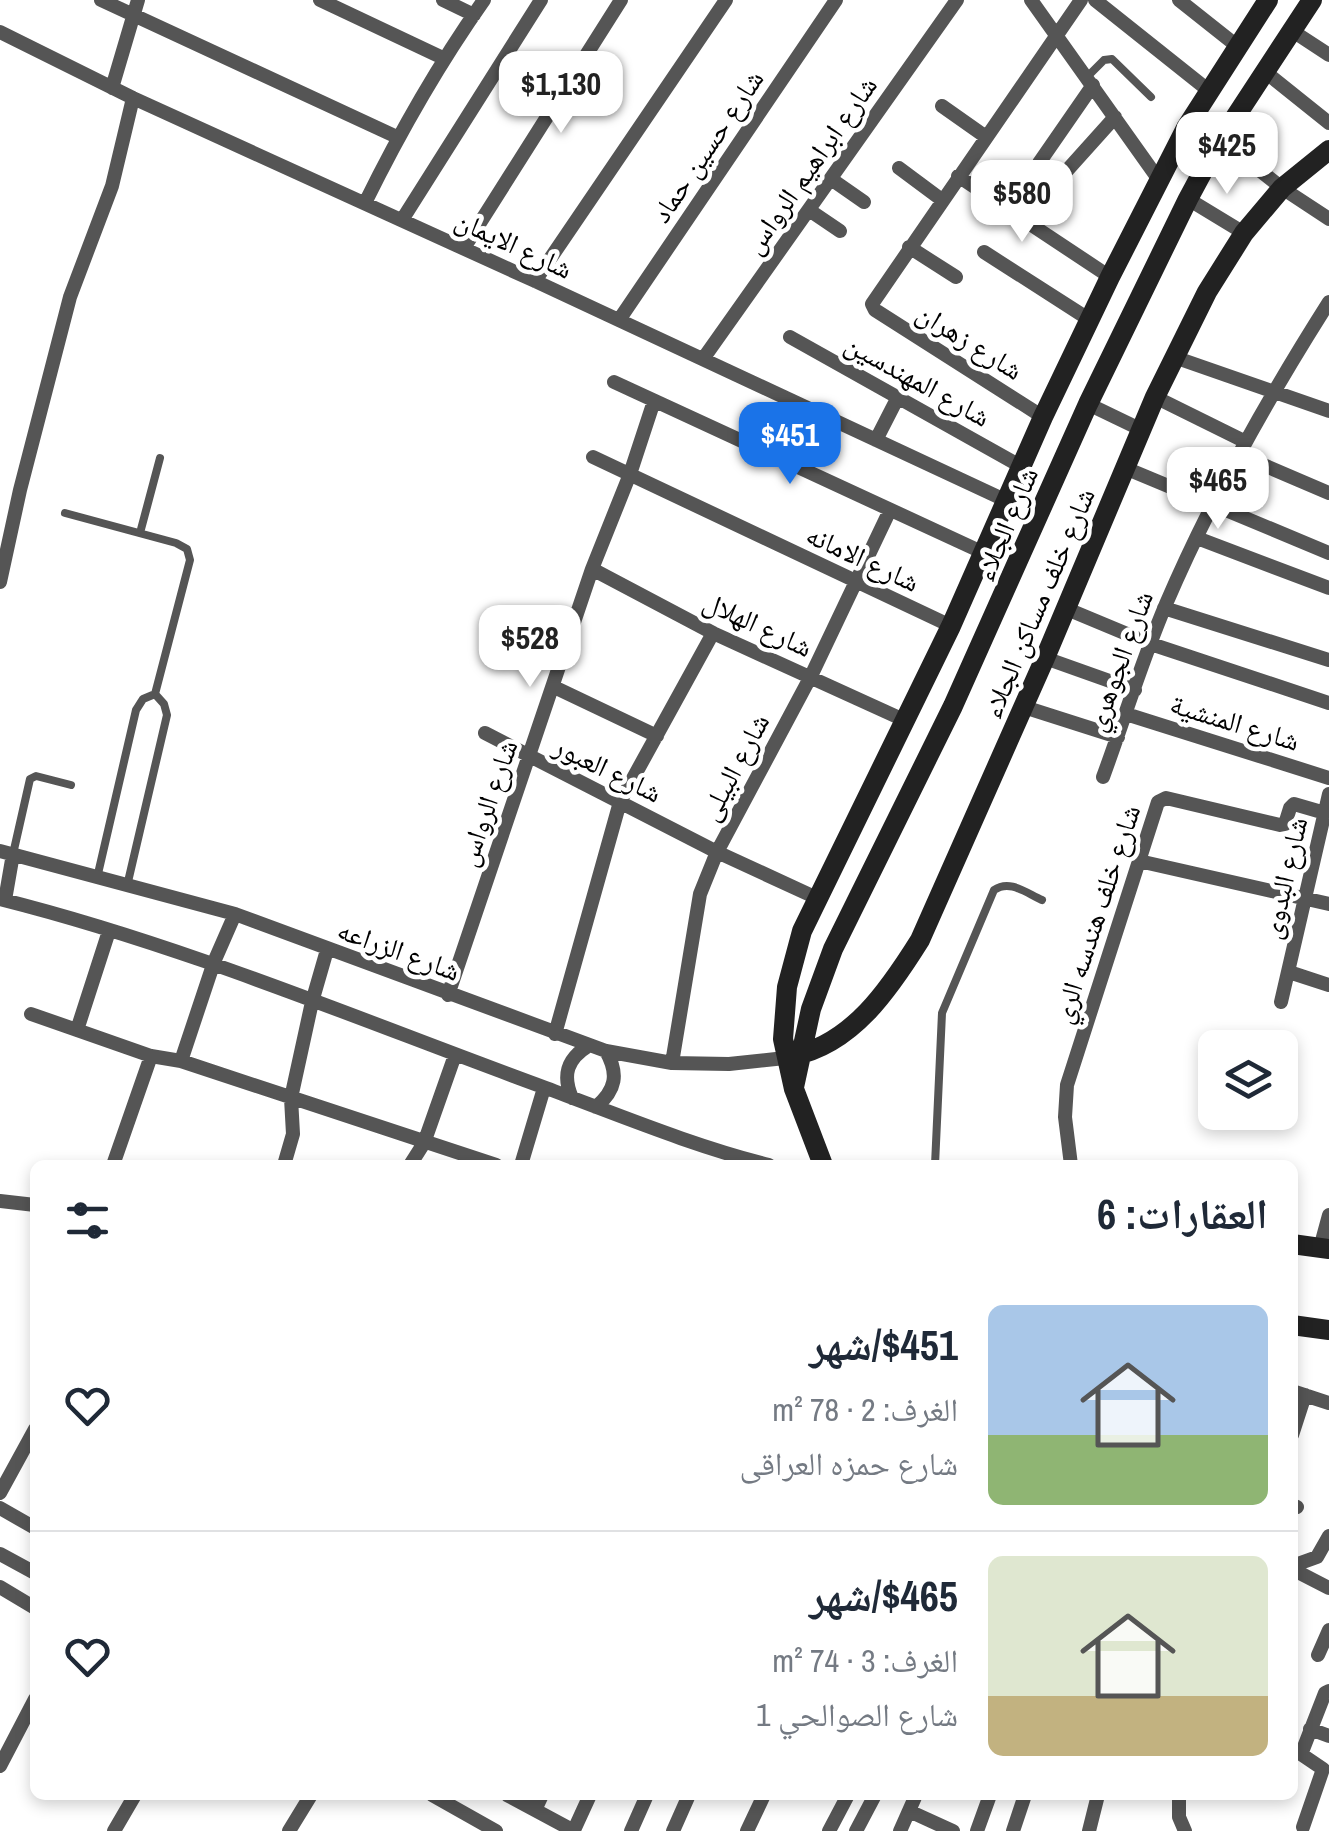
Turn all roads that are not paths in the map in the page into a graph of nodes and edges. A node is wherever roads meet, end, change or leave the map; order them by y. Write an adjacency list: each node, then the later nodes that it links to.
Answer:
1 (102, 0): 16 (street)
2 (320, 0): 23 (street)
3 (443, 0): 17 (street)
4 (484, 0): 17 (street)
5 (541, 0): 51 (street)
6 (621, 0): 55 (street)
7 (726, 0): 59 (street)
8 (836, 0): 61 (street, شارع حسين حماد)
9 (957, 0): 42 (street, شارع ابراهيم الرواس)
10 (1031, 0): 20 (street)
11 (1081, 0): 20 (street)
12 (1095, 0): 27 (street)
13 (1179, 0): 21 (street)
14 (1312, 0): 18 (street, شارع الجلاء)
15 (1264, 2): 21 (street, شارع الجلاء)
16 (136, 7): 26 (street); 34 (street)
17 (474, 14): 23 (street)
18 (1291, 30): 22 (street); 24 (street, شارع الجلاء)
19 (0, 32): 26 (street, شارع الايمان)
20 (1058, 34): 25 (street); 35 (street)
21 (1237, 46): 27 (street, شارع الجلاء)
22 (1329, 55)
23 (442, 58): 34 (street)
24 (1264, 71): 32 (street); 36 (street, شارع الجلاء)
25 (1090, 81): 28 (lane); 31 (street); 38 (street)
26 (112, 88): 29 (street, شارع الايمان)
27 (1208, 90): 33 (street, شارع الجلاء)
28 (1150, 97)
29 (133, 98): 48 (street, شارع الايمان); 92 (street)
30 (942, 106): 35 (street)
31 (1115, 117): 41 (street); 43 (street)
32 (1329, 123)
33 (1186, 128): 36 (street); 43 (street, شارع الجلاء)
34 (397, 137): 48 (street)
35 (986, 137): 40 (street)
36 (1218, 142): 44 (street); 45 (street, شارع الجلاء)
37 (1329, 150): 44 (street, شارع خلف مساكن الجلاء)
38 (1038, 163)
39 (899, 168): 46 (street)
40 (958, 176): 46 (street); 57 (street)
41 (1062, 176)
42 (830, 179): 47 (street); 49 (street, شارع ابراهيم الرواس)
43 (1159, 180): 57 (street, شارع الجلاء)
44 (1282, 188): 50 (street); 53 (street, شارع خلف مساكن الجلاء)
45 (1188, 199): 53 (street); 71 (street, شارع الجلاء)
46 (942, 200): 54 (street)
47 (864, 202)
48 (365, 203): 51 (street, شارع الايمان)
49 (809, 210): 52 (street); 65 (street, شارع ابراهيم الرواس)
50 (1329, 218)
51 (402, 220): 55 (street, شارع الايمان)
52 (840, 231)
53 (1244, 232): 64 (street, شارع خلف مساكن الجلاء)
54 (909, 247): 58 (street); 73 (street, شارع زهران)
55 (464, 248): 59 (street, شارع الايمان)
56 (984, 252): 62 (street)
57 (1110, 277): 62 (street, شارع الجلاء)
58 (956, 278)
59 (536, 281): 61 (street, شارع الايمان)
60 (1329, 302): 67 (street, شارع الجوهري)
61 (619, 320): 65 (street, شارع الايمان)
62 (1090, 320): 73 (street, شارع الجلاء)
63 (790, 337): 68 (street, شارع المهندسين)
64 (1174, 358): 67 (street); 69 (street, شارع خلف مساكن الجلاء)
65 (703, 359): 75 (street, شارع الايمان)
66 (614, 382): 70 (street)
67 (1272, 392): 72 (street); 76 (street, شارع الجوهري)
68 (898, 397): 75 (street); 79 (street, شارع المهندسين)
69 (1155, 397): 74 (street, شارع خلف مساكن الجلاء); 76 (street)
70 (654, 400): 81 (street, شارع الرواس); 85 (street)
71 (1088, 404): 74 (street); 108 (street, شارع الجلاء)
72 (1329, 411)
73 (1044, 417): 79 (street, شارع الجلاء)
74 (1142, 430): 80 (street, شارع خلف مساكن الجلاء)
75 (876, 440): 83 (street, شارع الايمان)
76 (1243, 448): 82 (street); 84 (street, شارع الجوهري)
77 (593, 457): 81 (street, شارع الامانه)
78 (160, 458): 87 (lane)
79 (1022, 467): 83 (street, شارع الجلاء)
80 (1125, 468): 84 (street); 96 (street, شارع خلف مساكن الجلاء)
81 (630, 474): 91 (street, شارع الرواس); 93 (street, شارع الامانه)
82 (1329, 493)
83 (1007, 501): 89 (street, شارع الجلاء)
84 (1213, 506): 88 (street, شارع الجوهري); 90 (street)
85 (890, 510): 89 (street); 93 (street, شارع البيلى)
86 (65, 514): 87 (lane)
87 (140, 533): 106 (lane)
88 (1196, 538): 94 (street); 95 (street, شارع الجوهري)
89 (984, 553): 97 (street, شارع الجلاء)
90 (1329, 553)
91 (592, 569): 98 (street, شارع الهلال); 103 (street, شارع الرواس)
92 (0, 582)
93 (855, 583): 97 (street, شارع الامانه); 102 (street, شارع البيلى)
94 (1329, 588)
95 (1164, 608): 99 (street, شارع الجوهري); 101 (street)
96 (1066, 609): 99 (street); 100 (street, شارع خلف مساكن الجلاء)
97 (951, 626): 104 (street, شارع الجلاء)
98 (712, 633): 102 (street, شارع الهلال); 113 (street)
99 (1151, 644): 105 (street, شارع الجوهري); 107 (street)
100 (1046, 658): 105 (street); 109 (street, شارع خلف مساكن الجلاء)
101 (1329, 660)
102 (811, 676): 111 (street, شارع الهلال); 125 (street, شارع البيلى)
103 (554, 687): 113 (street); 116 (street, شارع الرواس)
104 (920, 689): 108 (street); 111 (street, شارع الجلاء)
105 (1135, 690): 110 (street, شارع الجوهري)
106 (156, 694): 127 (lane); 128 (lane)
107 (1329, 703)
108 (953, 706): 117 (street, شارع الجلاء)
109 (1024, 706): 114 (street); 150 (street, شارع خلف مساكن الجلاء)
110 (1126, 714): 114 (street, شارع الجوهري); 119 (street, شارع المنشية)
111 (904, 720): 115 (street, شارع الجلاء)
112 (485, 733): 116 (street, شارع العبور)
113 (657, 736): 122 (street)
114 (1118, 737): 118 (street, شارع الجوهري)
115 (887, 756): 117 (street); 130 (street, شارع الجلاء)
116 (529, 758): 122 (street, شارع العبور); 140 (street, شارع الرواس)
117 (921, 773): 150 (street, شارع الجلاء)
118 (1104, 777)
119 (1329, 778)
120 (71, 785): 124 (lane)
121 (1329, 794): 123 (street, شارع البدوى)
122 (620, 802): 125 (street, شارع العبور); 145 (street)
123 (1325, 820): 126 (street, شارع خلف هندسه الري); 129 (street, شارع البدوى)
124 (7, 852): 127 (street, شارع الزراعه); 131 (street)
125 (717, 852): 130 (street, شارع العبور); 152 (street, شارع البيلى)
126 (1139, 861): 129 (street); 166 (street, شارع خلف هندسه الري)
127 (97, 878): 128 (street, شارع الزراعه)
128 (127, 887): 134 (street, شارع الزراعه)
129 (1306, 898): 133 (street); 138 (street, شارع البدوى)
130 (819, 899): 150 (street, شارع الجلاء)
131 (2, 900): 135 (street)
132 (1042, 900): 165 (lane)
133 (1329, 904)
134 (234, 914): 136 (street, شارع الزراعه); 137 (street)
135 (109, 931): 137 (street); 144 (street)
136 (327, 950): 140 (street, شارع الزراعه); 141 (street)
137 (214, 962): 141 (street); 151 (street)
138 (1289, 972): 139 (street, شارع البدوى); 142 (street, شارع البدوى)
139 (1329, 985)
140 (448, 994): 145 (street, شارع الزراعه)
141 (312, 1002): 148 (street); 154 (street)
142 (1281, 1002)
143 (31, 1014): 144 (street)
144 (77, 1030): 149 (street)
145 (555, 1034): 146 (street, شارع الزراعه)
146 (588, 1046): 147 (street, شارع الزراعه); 155 (street)
147 (606, 1051): 152 (street, شارع الزراعه); 156 (street)
148 (455, 1055): 153 (street); 157 (street)
149 (151, 1056): 151 (street); 158 (street)
150 (794, 1056): 152 (street, شارع الزراعه); 164 (street, شارع الجلاء)
151 (181, 1061): 154 (street)
152 (672, 1062)
153 (544, 1088): 155 (street); 162 (street)
154 (292, 1098): 157 (street); 159 (street)
155 (572, 1098): 156 (street)
156 (596, 1106): 163 (street)
157 (424, 1143): 160 (street); 161 (street)
158 (115, 1160)
159 (285, 1160)
160 (413, 1160)
161 (480, 1160)
162 (522, 1160)
163 (750, 1160)
164 (821, 1160)
165 (935, 1160)
166 (1069, 1160)
167 (0, 1201): 168 (street)
168 (30, 1204)
169 (1329, 1214): 171 (street)
170 (1298, 1245): 171 (street)
171 (1325, 1249)
172 (1298, 1327): 173 (street)
173 (1329, 1330)
174 (1298, 1393): 175 (street)
175 (1329, 1403)
176 (30, 1439): 177 (street)
177 (0, 1494)
178 (0, 1508): 179 (street)
179 (30, 1525)
180 (1329, 1536): 182 (street)
181 (0, 1554): 184 (street)
182 (1325, 1555): 183 (street)
183 (1298, 1566)
184 (30, 1570)
185 (1298, 1571): 187 (street)
186 (0, 1586): 188 (street)
187 (1329, 1588)
188 (30, 1605)
189 (1329, 1630): 190 (street)
190 (1318, 1655)
191 (1328, 1691): 193 (street)
192 (30, 1708): 197 (street)
193 (1310, 1729): 194 (street); 195 (street)
194 (1329, 1736)
195 (1298, 1748)
196 (1298, 1751): 216 (street)
197 (0, 1766)
198 (132, 1800): 217 (street)
199 (308, 1800): 218 (street)
200 (441, 1800): 219 (street)
201 (517, 1800): 214 (street)
202 (540, 1800): 214 (street)
203 (588, 1800): 220 (street)
204 (645, 1800): 221 (street)
205 (688, 1800): 222 (street)
206 (762, 1800): 223 (street)
207 (845, 1800): 224 (street)
208 (872, 1800): 225 (street)
209 (914, 1800): 215 (street)
210 (988, 1800): 228 (street)
211 (1023, 1800): 229 (street)
212 (1097, 1800): 230 (street)
213 (1179, 1800): 231 (street)
214 (535, 1810): 220 (street)
215 (909, 1812): 226 (street); 227 (street)
216 (1303, 1827)
217 (114, 1831)
218 (289, 1831)
219 (496, 1831)
220 (574, 1831)
221 (630, 1831)
222 (672, 1831)
223 (747, 1831)
224 (829, 1831)
225 (856, 1831)
226 (900, 1831)
227 (953, 1831)
228 (977, 1831)
229 (1013, 1831)
230 (1089, 1831)
231 (1185, 1831)

